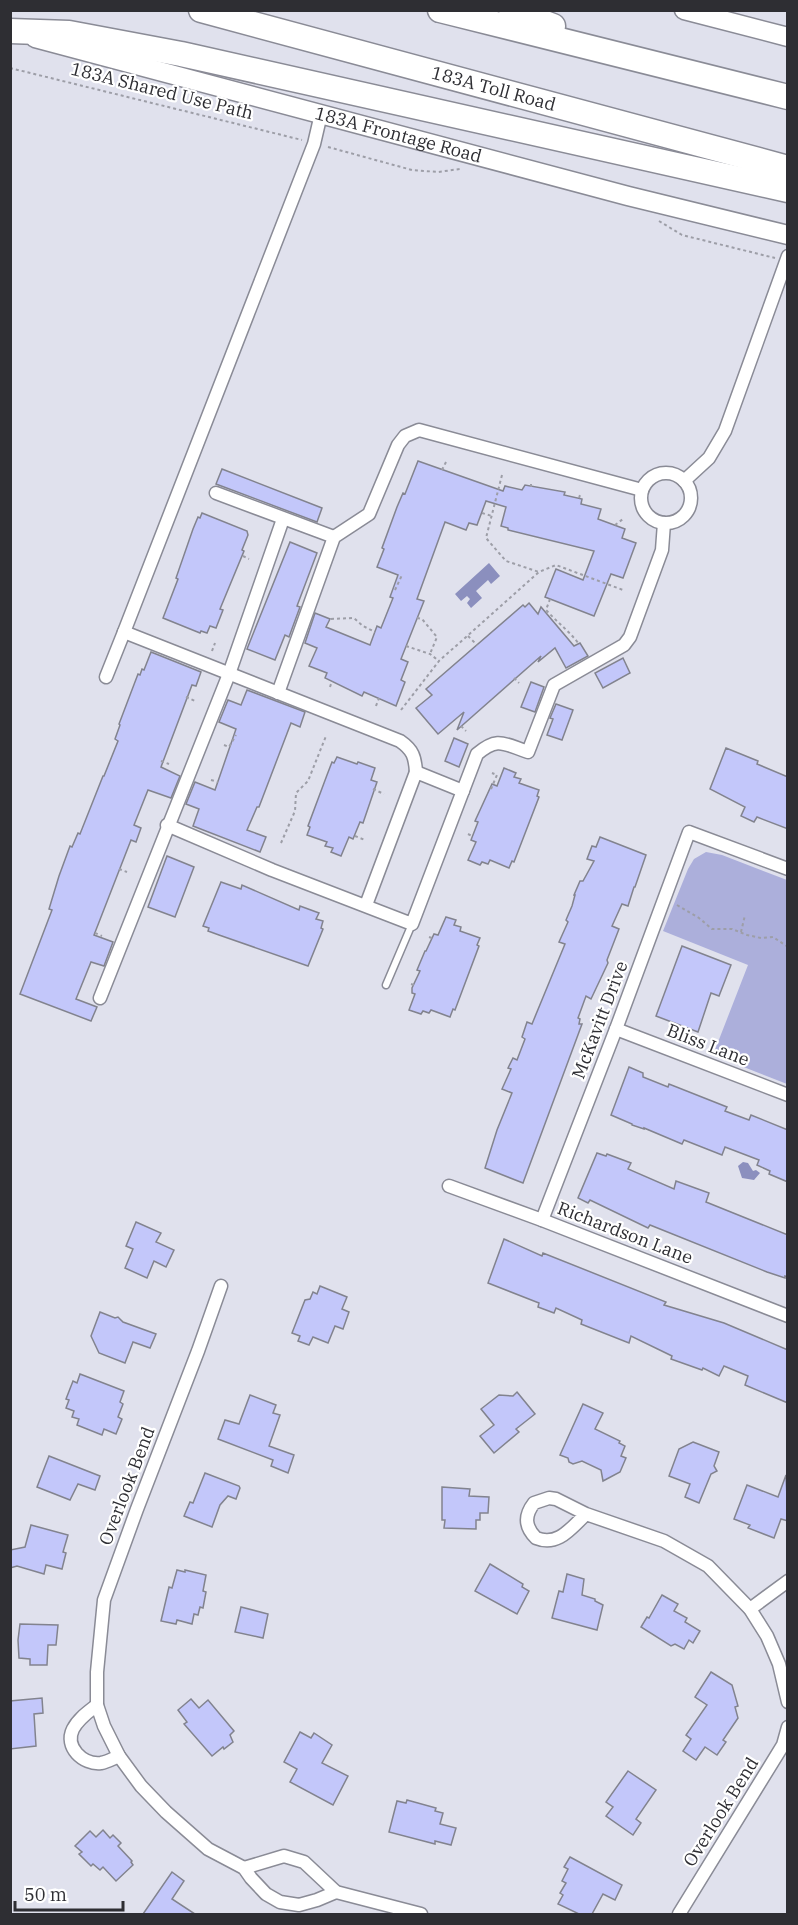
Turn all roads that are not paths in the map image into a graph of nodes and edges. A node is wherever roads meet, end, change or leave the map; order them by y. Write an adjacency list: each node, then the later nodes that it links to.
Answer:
1 (201, 10): 10 (highway, 183A Toll Road)
2 (440, 10): 7 (highway)
3 (512, 10): 7 (highway)
4 (684, 10): 6 (main road)
5 (10, 31): 9 (main road, 183A Frontage Road); 11 (highway)
6 (788, 37)
7 (633, 60): 8 (highway)
8 (788, 97)
9 (321, 114): 12 (main road, 183A Frontage Road); 20 (street)
10 (788, 168)
11 (788, 190)
12 (788, 235)
13 (783, 258): 14 (street)
14 (684, 481): 15 (street); 18 (street)
15 (642, 490): 18 (street); 19 (street)
16 (216, 493): 17 (street)
17 (283, 519): 19 (street); 21 (street)
18 (664, 523): 25 (street)
19 (334, 537): 23 (street)
20 (124, 632): 21 (street); 22 (street)
21 (229, 674): 23 (street); 26 (street)
22 (106, 677)
23 (278, 693): 24 (street)
24 (416, 772): 25 (street); 28 (street)
25 (463, 791): 29 (street)
26 (167, 825): 28 (street); 31 (street)
27 (788, 869): 32 (street, McKavitt Drive)
28 (366, 905): 29 (street)
29 (412, 924): 30 (lane)
30 (386, 985)
31 (100, 998)
32 (616, 1029): 33 (street, Bliss Lane); 35 (street, McKavitt Drive)
33 (788, 1095)
34 (449, 1186): 35 (street, Richardson Lane)
35 (542, 1220): 37 (street, Richardson Lane)
36 (221, 1286): 42 (street, Overlook Bend)
37 (788, 1316)
38 (586, 1514): 38 (street); 40 (street)
39 (788, 1581): 40 (street)
40 (750, 1609): 41 (street)
41 (788, 1702)
42 (97, 1705): 44 (street, Overlook Bend); 44 (street)
43 (788, 1727): 48 (street, Overlook Bend)
44 (119, 1756): 45 (street, Overlook Bend)
45 (244, 1868): 46 (street); 46 (street, Overlook Bend)
46 (336, 1892): 47 (street)
47 (421, 1914)
48 (679, 1914)

